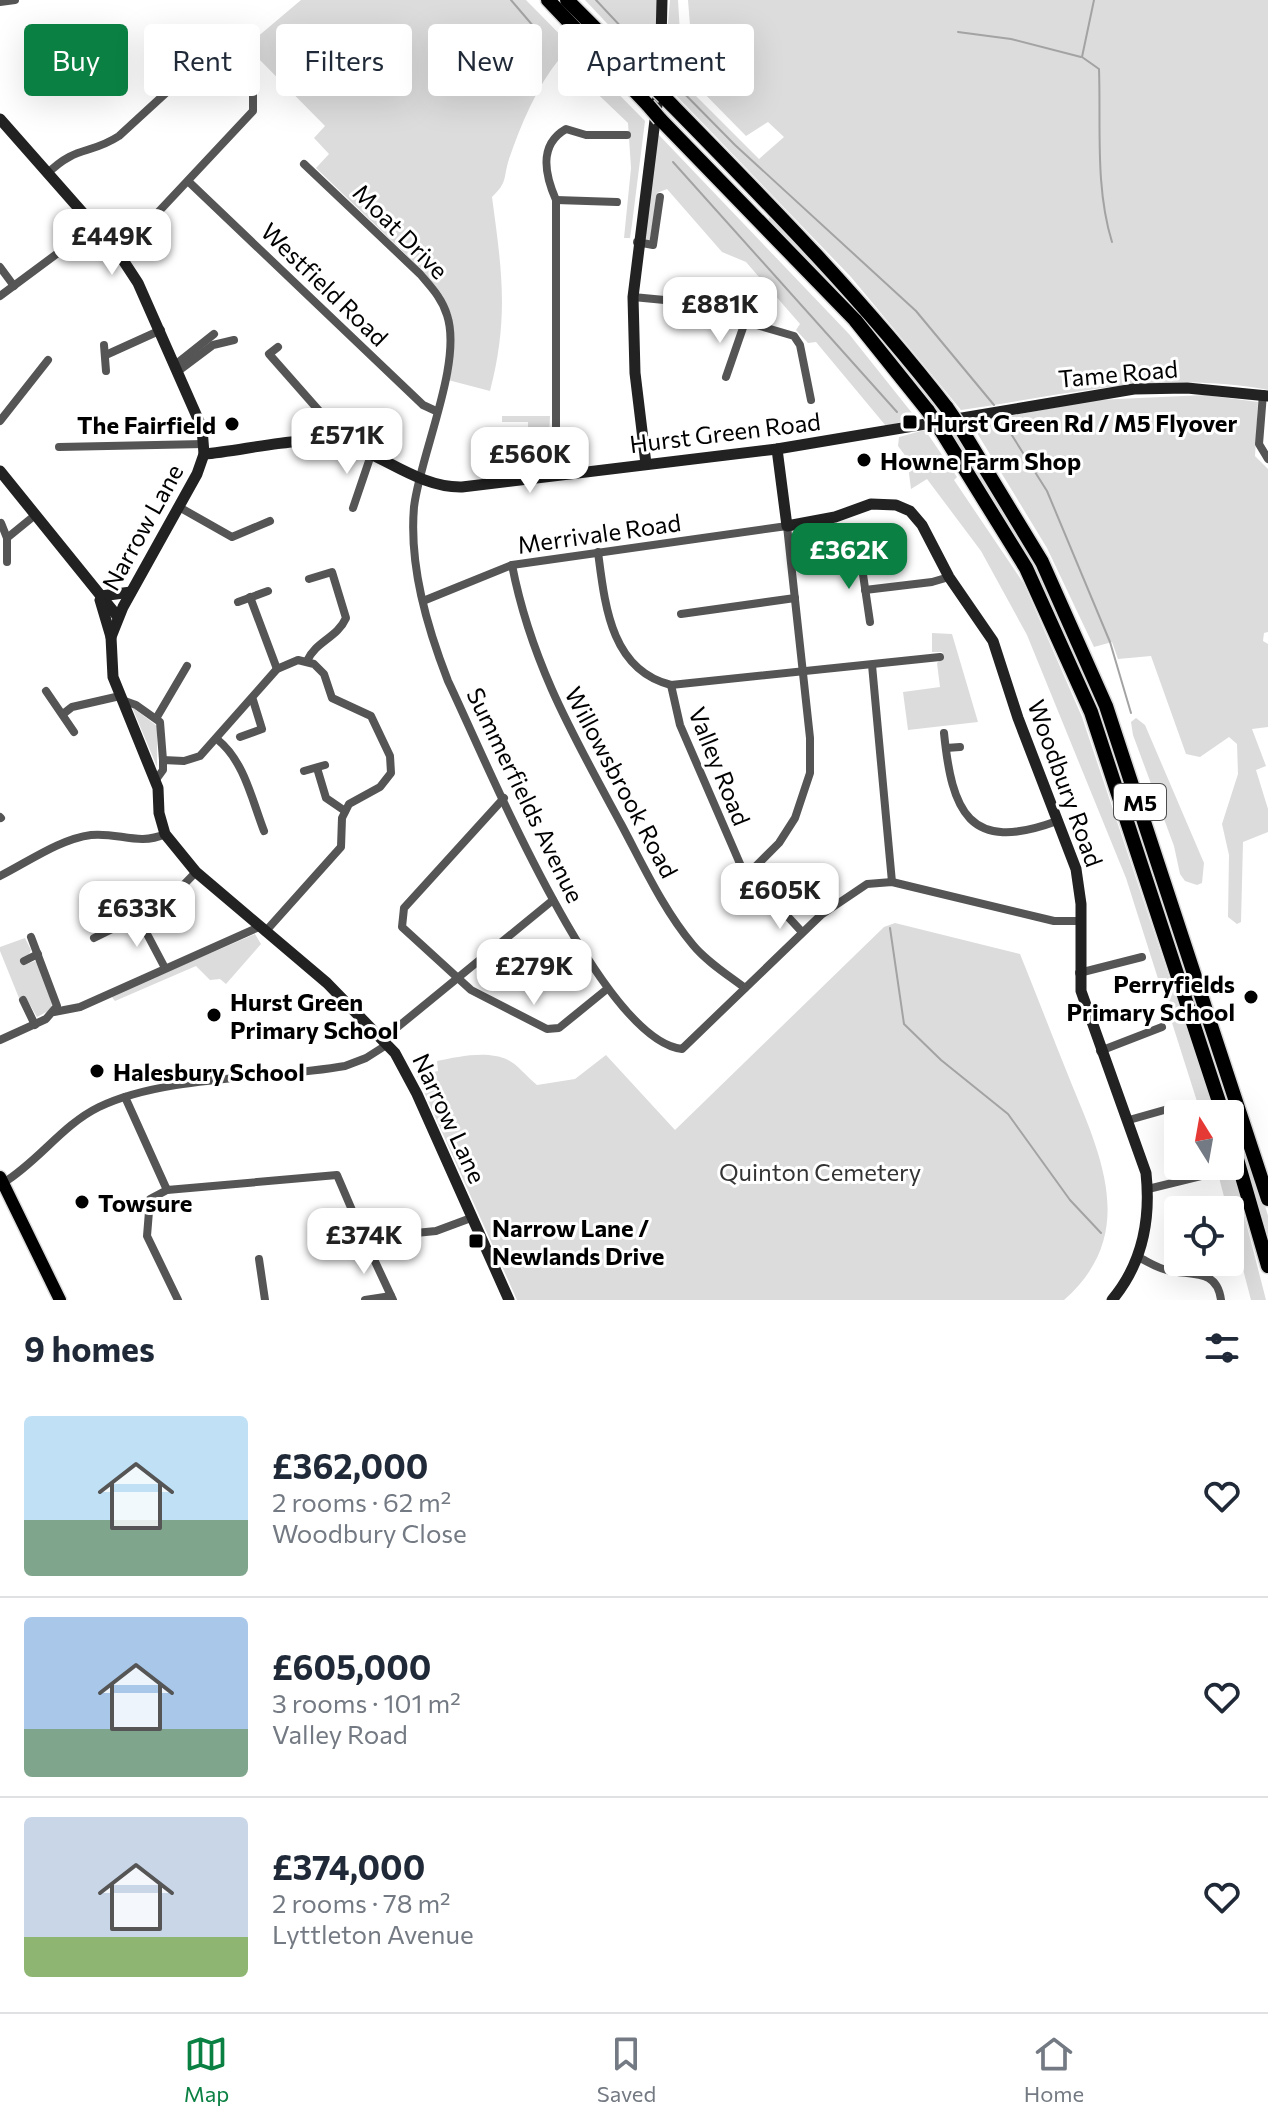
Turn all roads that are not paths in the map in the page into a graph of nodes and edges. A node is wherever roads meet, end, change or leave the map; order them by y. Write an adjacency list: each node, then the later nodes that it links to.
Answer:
1 (15, 0): 5 (street)
2 (548, 0): 9 (highway, M5, bridge)
3 (567, 0): 136 (highway, M5, bridge)
4 (662, 0): 9 (street)
5 (0, 2)
6 (163, 96): 12 (street)
7 (253, 96): 13 (street)
8 (0, 119): 12 (street)
9 (657, 123): 18 (street); 128 (highway, M5, bridge)
10 (627, 135): 15 (street)
11 (304, 164): 35 (street, Moat Drive)
12 (47, 174): 17 (street)
13 (189, 182): 19 (street); 35 (street, Westfield Road)
14 (660, 197): 18 (street)
15 (556, 200): 16 (street); 46 (street)
16 (617, 202)
17 (93, 227): 19 (street); 21 (street)
18 (637, 242): 23 (street)
19 (119, 254): 25 (street)
20 (0, 267): 21 (street)
21 (14, 286): 22 (street)
22 (0, 296)
23 (633, 297): 24 (street); 44 (street)
24 (745, 322): 32 (street); 34 (street)
25 (161, 330): 30 (street); 31 (street)
26 (214, 334): 30 (street)
27 (234, 340): 30 (street)
28 (278, 347): 38 (street)
29 (48, 360): 37 (street)
30 (176, 368): 40 (street)
31 (106, 371)
32 (726, 377)
33 (1265, 395): 36 (street, Tame Road); 43 (street)
34 (811, 400)
35 (436, 411): 47 (street, Moat Drive)
36 (973, 415): 41 (street, Hurst Green Road)
37 (0, 421)
38 (330, 442): 40 (street, Hurst Green Road); 42 (street, Hurst Green Road)
39 (59, 447): 40 (street)
40 (204, 449): 48 (street, Narrow Lane)
41 (777, 449): 44 (street, Hurst Green Road); 54 (street)
42 (371, 455): 47 (street, Hurst Green Road); 49 (street)
43 (1268, 459)
44 (646, 464): 46 (street, Hurst Green Road)
45 (0, 471): 50 (street)
46 (556, 474): 47 (street, Hurst Green Road)
47 (422, 478): 69 (street, Summerfields Avenue)
48 (179, 507): 55 (street); 65 (street, Narrow Lane)
49 (353, 508)
50 (34, 516): 56 (street); 66 (street)
51 (250, 517): 55 (street)
52 (270, 521): 55 (street)
53 (1, 523): 56 (street)
54 (787, 526): 57 (street, Merrivale Road); 61 (street, Woodbury Road); 68 (street)
55 (255, 530)
56 (7, 538): 59 (street)
57 (598, 552): 60 (street, Merrivale Road); 81 (street)
58 (860, 554): 63 (street)
59 (7, 562)
60 (512, 565): 69 (street, Merrivale Road); 118 (street, Willowsbrook Road)
61 (949, 577): 63 (street); 98 (street, Woodbury Road)
62 (309, 579): 76 (street)
63 (865, 590): 73 (street)
64 (268, 591): 67 (street)
65 (131, 592): 66 (street); 72 (street, Narrow Lane)
66 (100, 594): 72 (street); 74 (street)
67 (250, 597): 70 (street); 79 (street)
68 (795, 598): 71 (street); 80 (street)
69 (423, 601): 96 (street, Summerfields Avenue)
70 (238, 602)
71 (681, 614)
72 (118, 617): 74 (street, Narrow Lane)
73 (870, 622)
74 (111, 637): 83 (street, Narrow Lane)
75 (940, 657): 77 (street)
76 (307, 661): 79 (street); 97 (street)
77 (872, 665): 80 (street); 104 (street)
78 (187, 666): 86 (street)
79 (277, 669): 84 (street)
80 (803, 671): 81 (street); 102 (street)
81 (671, 685): 102 (street, Valley Road)
82 (46, 691): 85 (street)
83 (121, 698): 85 (street); 86 (street); 95 (street, Narrow Lane)
84 (253, 700): 89 (street); 90 (street)
85 (63, 714): 87 (street)
86 (157, 717): 93 (street)
87 (74, 732)
88 (944, 733): 92 (street)
89 (240, 737)
90 (218, 740): 93 (street); 99 (street)
91 (960, 747): 92 (street)
92 (946, 748): 98 (street)
93 (163, 760): 95 (street)
94 (304, 771): 97 (street)
95 (155, 781): 100 (street, Narrow Lane)
96 (504, 798): 105 (street, Summerfields Avenue); 117 (street)
97 (345, 811): 108 (street)
98 (1057, 821): 107 (street, Woodbury Road)
99 (264, 831)
100 (165, 834): 101 (street, Narrow Lane); 103 (street)
101 (196, 872): 106 (street); 108 (street, Narrow Lane)
102 (747, 875): 109 (street, Valley Road)
103 (0, 876)
104 (892, 882): 107 (street, Summerfields Avenue); 109 (street, Summerfields Avenue)
105 (553, 900): 117 (street); 119 (street, Summerfields Avenue)
106 (137, 915): 111 (street); 115 (street)
107 (1081, 921): 116 (street, Woodbury Road)
108 (262, 930): 115 (street); 125 (street, Narrow Lane)
109 (802, 932): 118 (street, Summerfields Avenue)
110 (31, 937): 112 (street)
111 (94, 938)
112 (38, 954): 113 (street); 121 (street)
113 (24, 961)
114 (1137, 961): 116 (street)
115 (165, 968): 121 (street)
116 (1079, 973): 126 (street, Woodbury Road)
117 (459, 979): 119 (street); 125 (street)
118 (745, 988): 119 (street, Summerfields Avenue)
119 (607, 989)
120 (23, 1000): 122 (street)
121 (54, 1012): 122 (street)
122 (35, 1025): 124 (street)
123 (1159, 1031): 126 (street)
124 (0, 1040)
125 (386, 1042): 127 (street); 137 (street, Narrow Lane)
126 (1100, 1051): 130 (street, Woodbury Road)
127 (125, 1097): 131 (street); 135 (street)
128 (1218, 1100)
129 (1164, 1110): 130 (street)
130 (1129, 1120): 134 (street, Woodbury Road)
131 (2, 1180): 143 (main road)
132 (1185, 1180): 134 (street)
133 (1243, 1180): 141 (highway)
134 (1148, 1189): 139 (street, Woodbury Road)
135 (167, 1190): 138 (street); 144 (street)
136 (1268, 1199)
137 (471, 1218): 138 (street); 147 (street, Narrow Lane)
138 (364, 1238): 142 (street)
139 (1138, 1257): 148 (street, Woodbury Road); 149 (street)
140 (259, 1259): 145 (street)
141 (1268, 1266)
142 (392, 1298): 146 (street)
143 (60, 1300)
144 (178, 1300)
145 (265, 1300)
146 (365, 1300)
147 (509, 1300)
148 (1112, 1300)
149 (1221, 1300)

